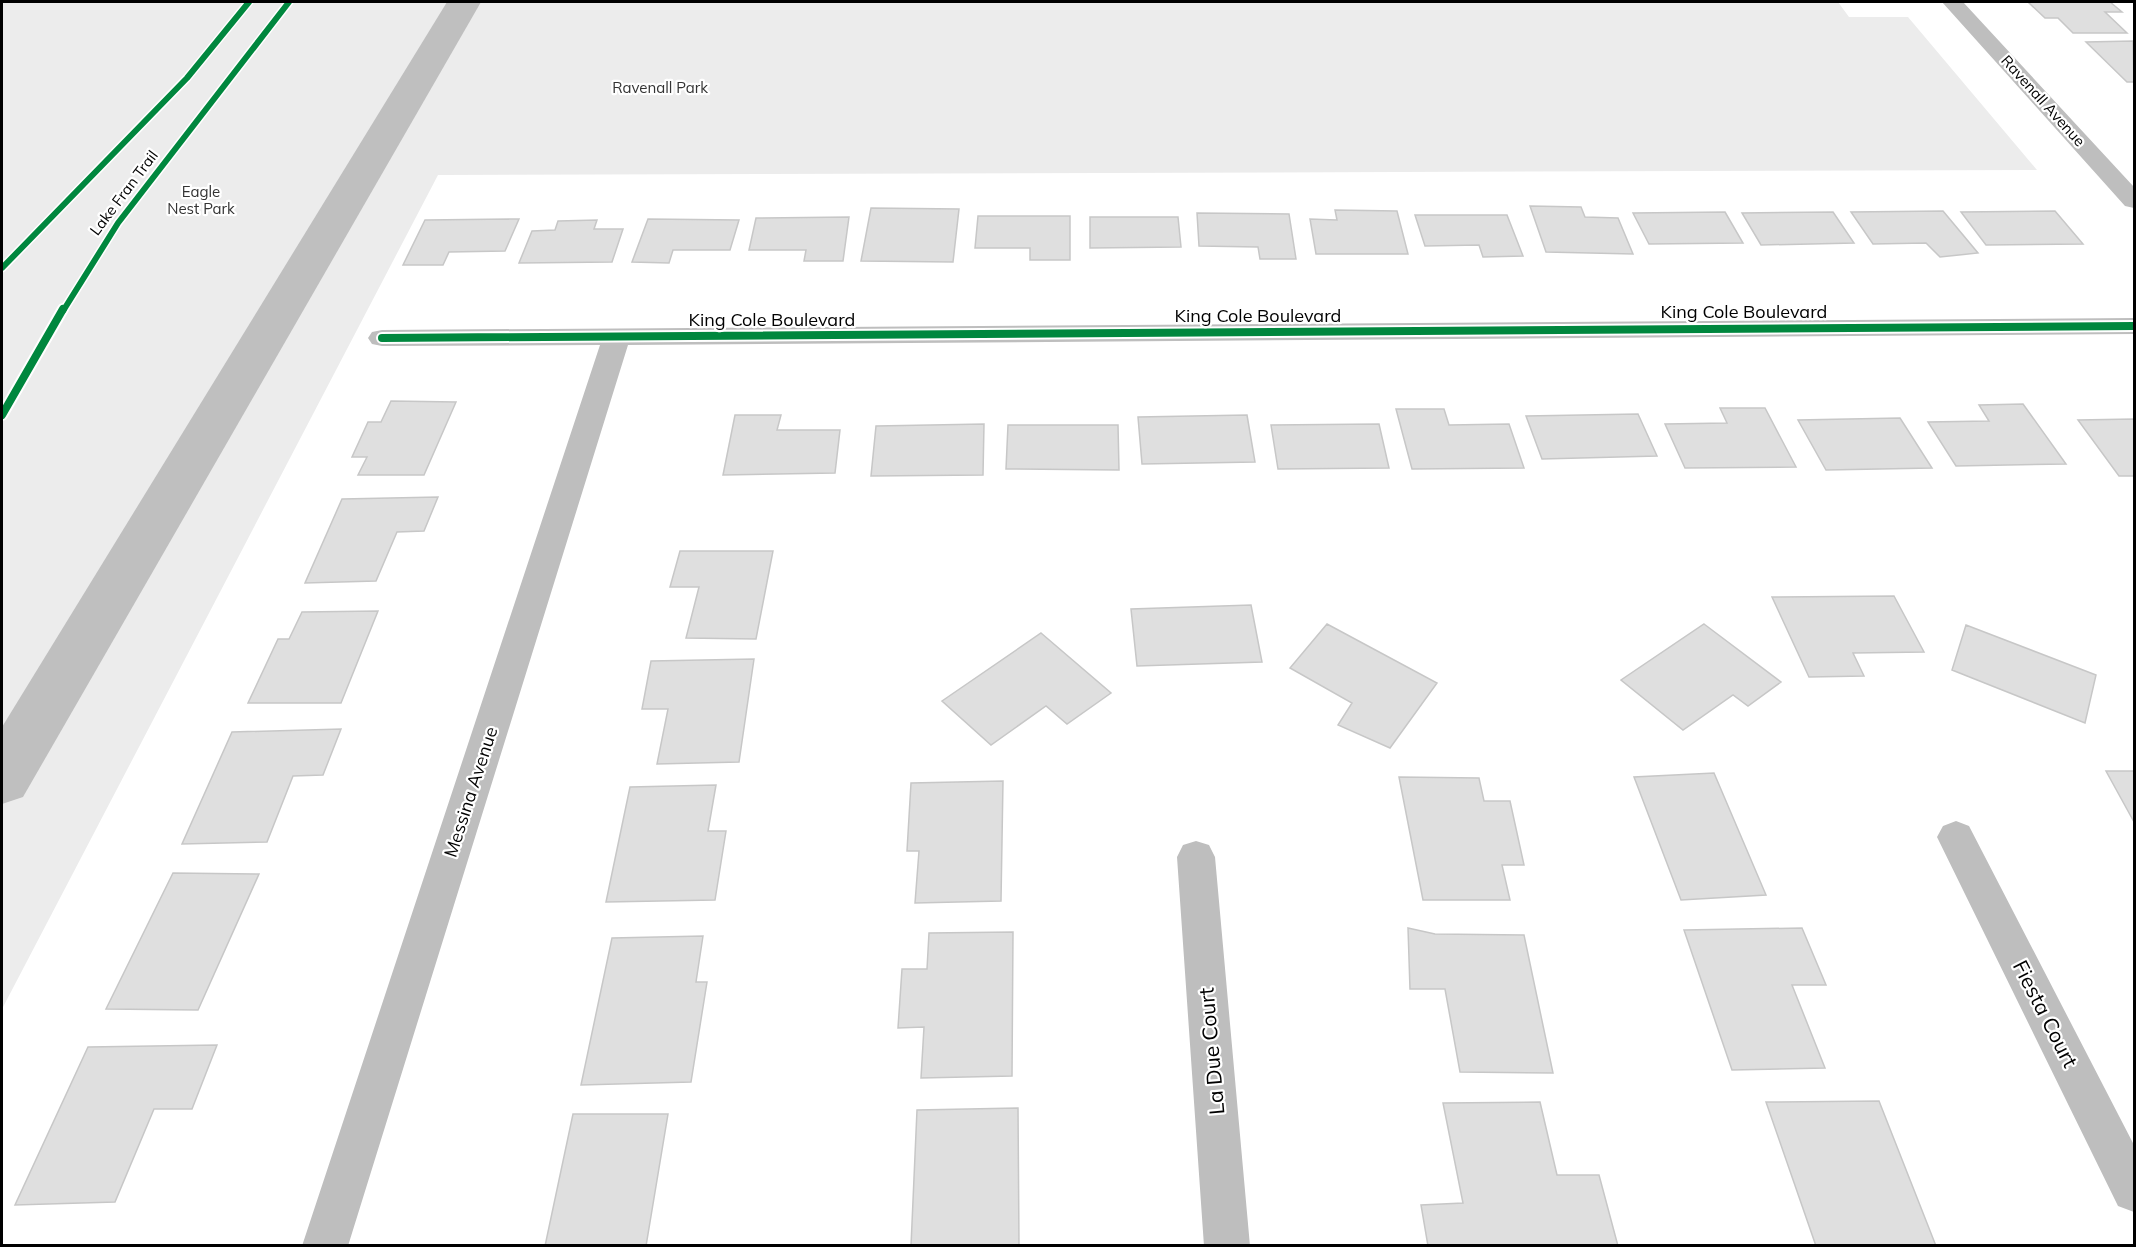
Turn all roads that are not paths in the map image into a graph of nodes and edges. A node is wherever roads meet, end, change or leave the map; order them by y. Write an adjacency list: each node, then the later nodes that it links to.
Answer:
1 (1952, 2): 2 (street, Ravenall Avenue)
2 (2134, 201)
3 (2134, 326): 5 (street, King Cole Boulevard)
4 (382, 338): 5 (street, King Cole Boulevard)
5 (616, 338): 9 (street, Messina Avenue)
6 (1956, 837): 8 (street, Fiesta Court)
7 (1196, 857): 10 (street, La Due Court)
8 (2134, 1190)
9 (325, 1245)
10 (1227, 1245)

